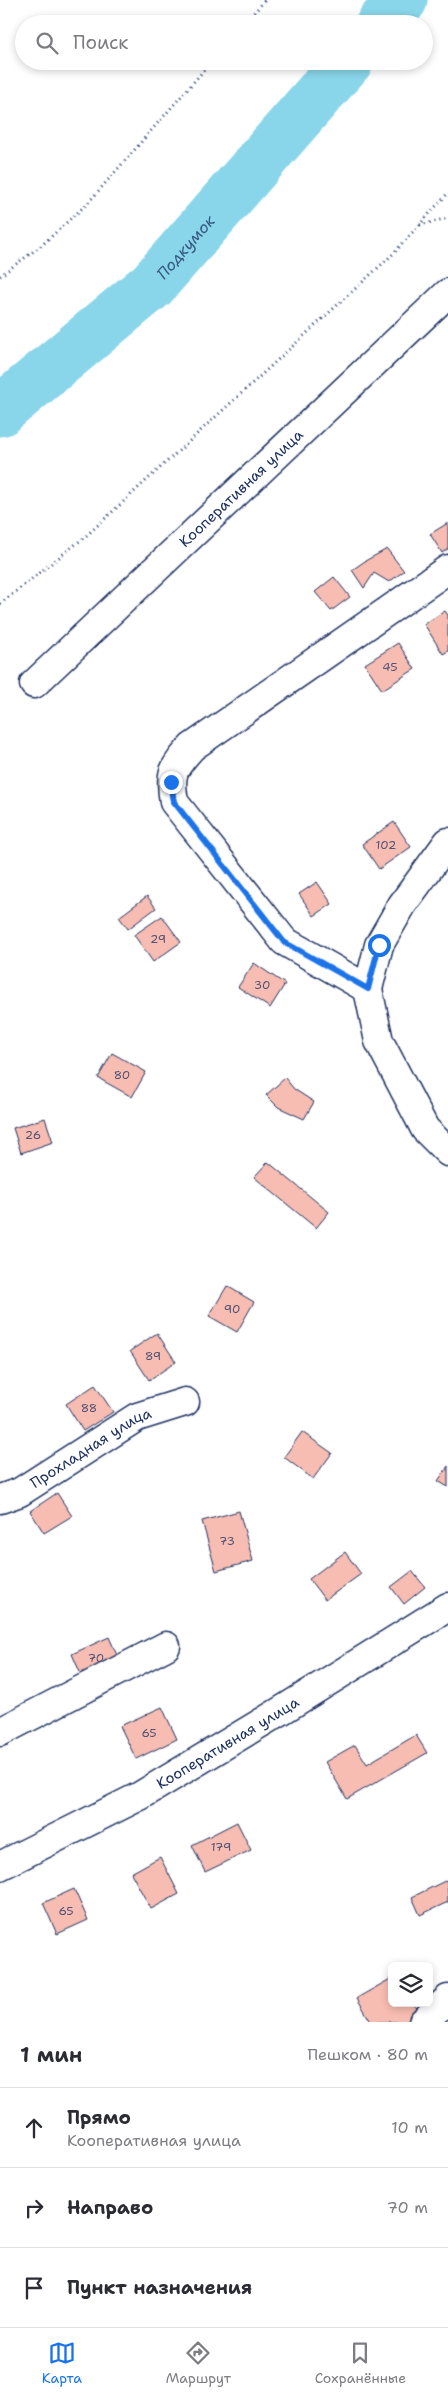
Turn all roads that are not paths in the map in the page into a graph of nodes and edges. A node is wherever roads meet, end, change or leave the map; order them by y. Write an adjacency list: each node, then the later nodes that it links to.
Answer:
1 (448, 293): 3 (street, Кооперативная улица)
2 (448, 569): 5 (street)
3 (34, 684)
4 (448, 842): 5 (street)
5 (368, 989): 6 (street)
6 (448, 1152)
7 (185, 1402): 8 (street, Прохладная улица)
8 (0, 1499)
9 (448, 1607): 12 (street, Кооперативная улица)
10 (166, 1646): 11 (street)
11 (0, 1732)
12 (0, 1866)
13 (448, 1999): 14 (street)
14 (423, 2022)

